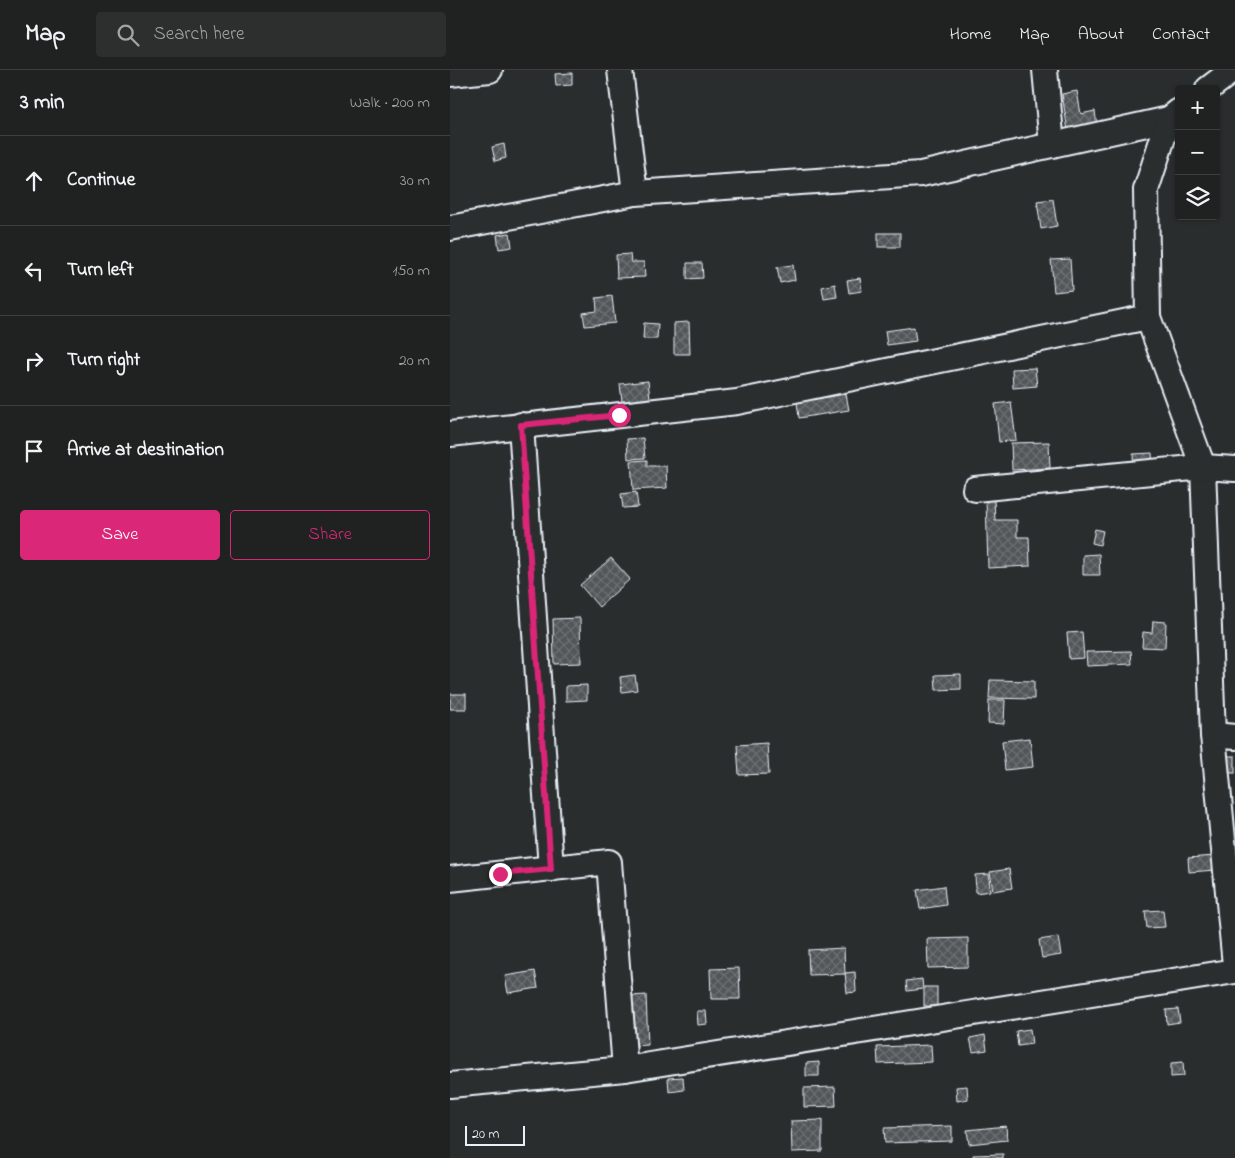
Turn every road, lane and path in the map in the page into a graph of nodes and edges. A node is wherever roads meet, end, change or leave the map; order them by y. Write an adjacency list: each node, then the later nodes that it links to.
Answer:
1 (490, 70): 5 (street)
2 (620, 70): 9 (street)
3 (1045, 70): 8 (street)
4 (1233, 70): 6 (street)
5 (450, 74)
6 (1213, 85)
7 (1174, 115): 8 (street); 11 (street)
8 (1052, 145): 9 (street)
9 (635, 193): 10 (street)
10 (450, 228)
11 (1148, 317): 12 (street); 14 (street)
12 (521, 425): 13 (street); 18 (street)
13 (450, 434)
14 (1203, 466): 15 (street); 16 (street); 17 (street)
15 (1235, 469)
16 (975, 489)
17 (1224, 736): 20 (street)
18 (551, 869): 19 (street); 22 (street)
19 (450, 879)
20 (1235, 965)
21 (1235, 971): 22 (street)
22 (625, 1069): 23 (street)
23 (450, 1085)

